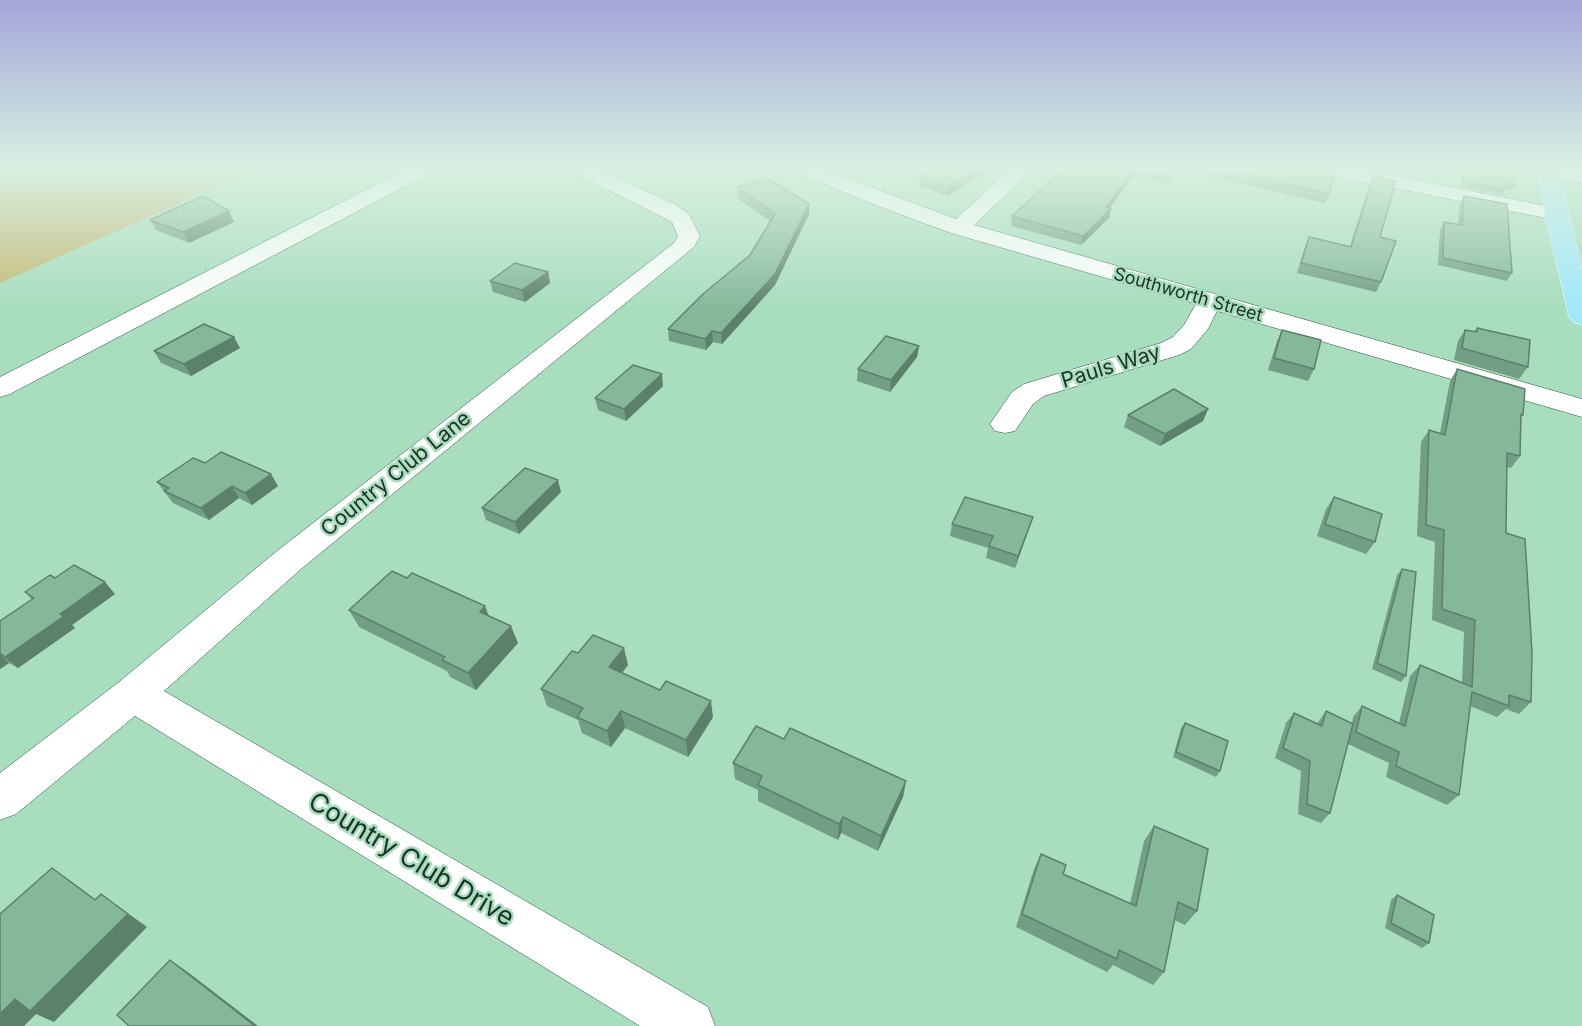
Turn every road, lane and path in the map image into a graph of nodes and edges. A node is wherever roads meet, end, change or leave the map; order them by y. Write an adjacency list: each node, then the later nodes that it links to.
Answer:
1 (1556, 214): 8 (main road)
2 (331, 215): 9 (street)
3 (675, 215): 12 (street, Country Club Lane)
4 (922, 215): 6 (street, Southworth Street)
5 (973, 215): 6 (street)
6 (959, 228): 7 (street, Southworth Street)
7 (1210, 301): 10 (street, Southworth Street); 11 (street, Pauls Way)
8 (1582, 317)
9 (0, 388)
10 (1582, 408)
11 (1005, 424)
12 (134, 694): 13 (street, Country Club Lane); 14 (street, Country Club Drive)
13 (0, 799)
14 (689, 1026)

